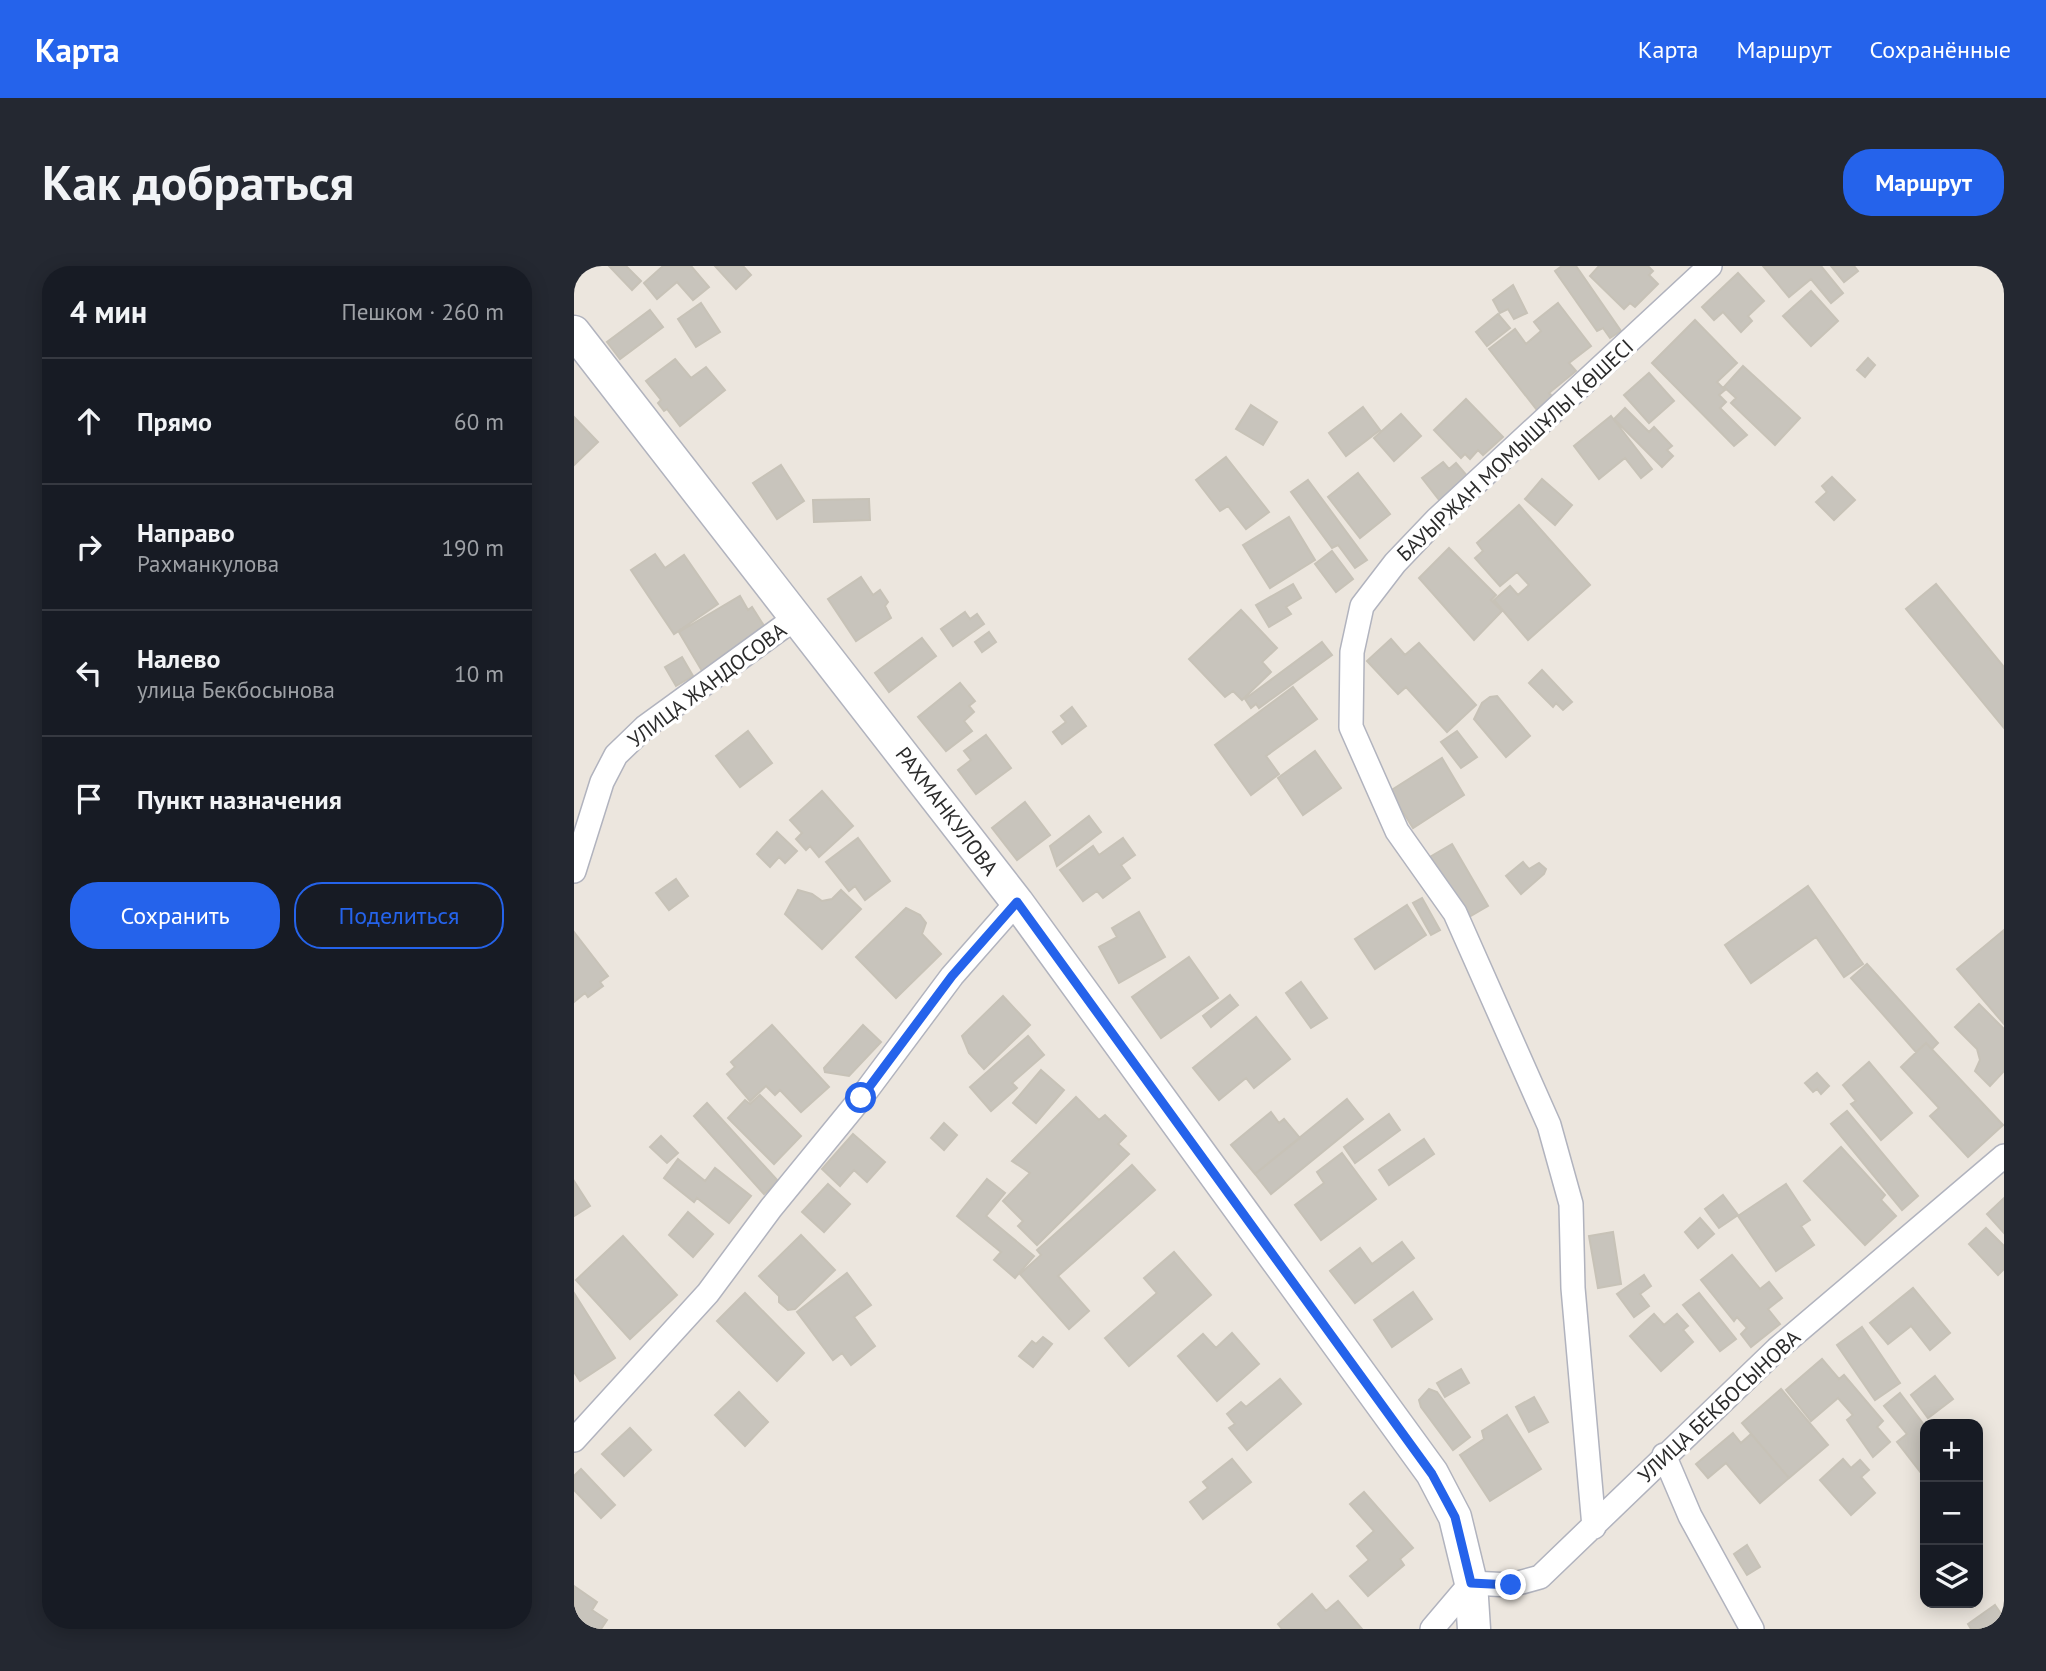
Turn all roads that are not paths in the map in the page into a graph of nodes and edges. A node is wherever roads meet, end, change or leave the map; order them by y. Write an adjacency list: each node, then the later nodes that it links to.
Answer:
1 (1710, 266): 9 (street, БАУЫРЖАН МОМЫШҰЛЫ КӨШЕСІ)
2 (574, 332): 3 (street, РАХМАНКУЛОВА)
3 (798, 616): 4 (street, УЛИЦА ЖАНДОСОВА); 5 (street, РАХМАНКУЛОВА)
4 (574, 871)
5 (1017, 902): 7 (street); 10 (street, РАХМАНКУЛОВА)
6 (2004, 1156): 8 (street, УЛИЦА БЕКБОСЫНОВА)
7 (574, 1440)
8 (1664, 1455): 9 (street, УЛИЦА БЕКБОСЫНОВА); 13 (street)
9 (1594, 1527): 10 (street, УЛИЦА БЕКБОСЫНОВА)
10 (1471, 1583): 11 (street); 12 (street, РАХМАНКУЛОВА)
11 (1432, 1629)
12 (1474, 1629)
13 (1752, 1629)

